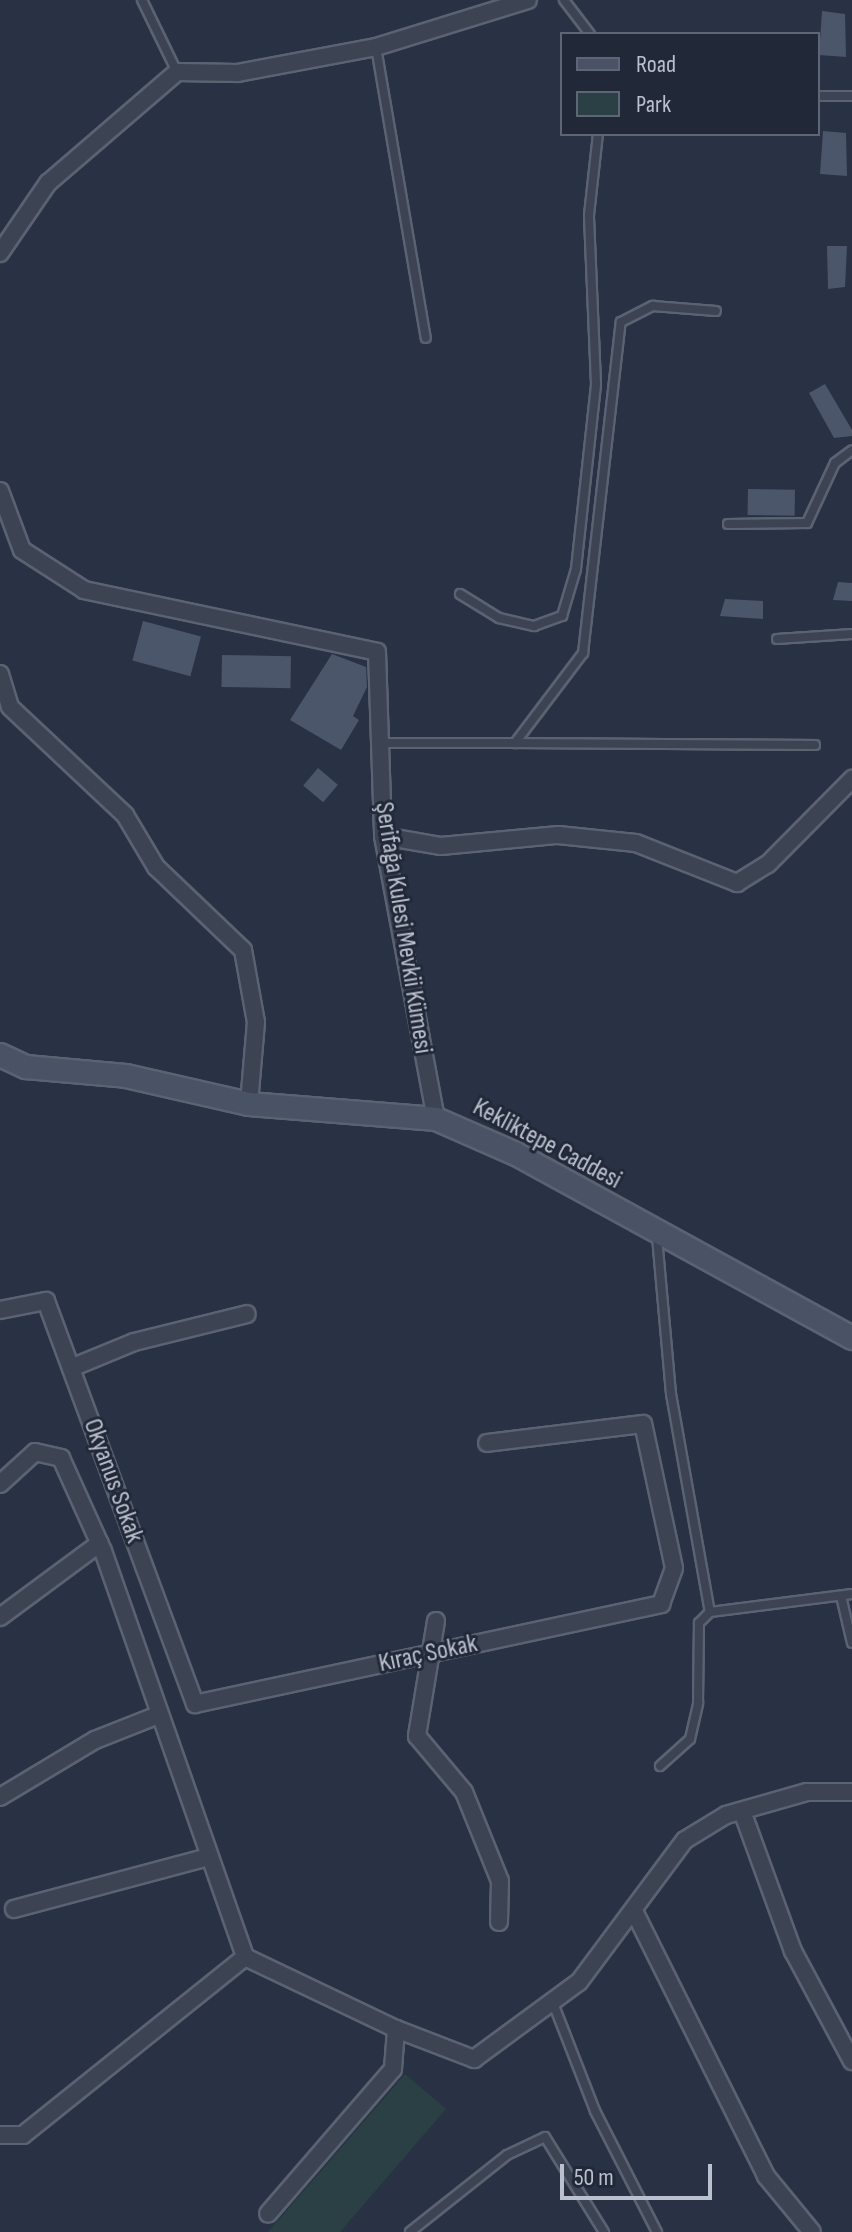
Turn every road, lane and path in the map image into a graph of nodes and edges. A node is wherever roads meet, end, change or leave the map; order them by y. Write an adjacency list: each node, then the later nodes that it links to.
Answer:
1 (142, 0): 6 (lane)
2 (528, 0): 5 (street)
3 (564, 0): 4 (lane)
4 (588, 32)
5 (376, 47): 6 (street); 12 (lane)
6 (177, 72): 10 (street)
7 (820, 96): 8 (lane)
8 (852, 96)
9 (598, 136): 16 (lane)
10 (0, 253)
11 (716, 311): 21 (lane)
12 (426, 338)
13 (852, 450): 15 (lane)
14 (0, 491): 20 (street, Şerifağa Kulesi Mevkii Kümesi)
15 (728, 524)
16 (460, 594)
17 (852, 634): 18 (lane)
18 (777, 639)
19 (0, 674): 26 (street)
20 (380, 743): 21 (lane); 24 (street, Şerifağa Kulesi Mevkii Kümesi)
21 (515, 743): 22 (lane)
22 (815, 745)
23 (852, 779): 24 (street)
24 (383, 836): 27 (street, Şerifağa Kulesi Mevkii Kümesi)
25 (0, 1055): 26 (street, Kekliktepe Caddesi)
26 (249, 1104): 27 (street, Kekliktepe Caddesi)
27 (436, 1119): 28 (street, Kekliktepe Caddesi)
28 (657, 1237): 31 (street, Kekliktepe Caddesi); 38 (lane)
29 (0, 1310): 32 (street, Okyanus Sokak)
30 (247, 1314): 32 (street)
31 (852, 1338)
32 (71, 1368): 43 (street, Okyanus Sokak)
33 (487, 1443): 42 (street, Kıraç Sokak)
34 (0, 1484): 35 (street)
35 (100, 1543): 39 (street); 44 (street)
36 (852, 1594): 37 (lane)
37 (841, 1596): 38 (lane); 41 (lane)
38 (710, 1612): 45 (lane)
39 (0, 1617)
40 (436, 1621): 42 (street)
41 (852, 1643)
42 (429, 1654): 43 (street, Kıraç Sokak); 52 (street)
43 (195, 1704)
44 (158, 1715): 47 (street); 49 (street)
45 (660, 1766)
46 (852, 1792): 48 (street)
47 (0, 1797)
48 (742, 1811): 51 (street); 56 (street)
49 (208, 1857): 50 (street); 53 (street)
50 (14, 1909)
51 (635, 1913): 54 (street); 62 (street)
52 (499, 1922)
53 (245, 1957): 55 (street); 57 (street)
54 (553, 2003): 55 (street); 61 (lane)
55 (396, 2029): 58 (street)
56 (852, 2061)
57 (0, 2135)
58 (268, 2214)
59 (410, 2232): 60 (lane)
60 (604, 2232)
61 (657, 2232)
62 (812, 2232)

